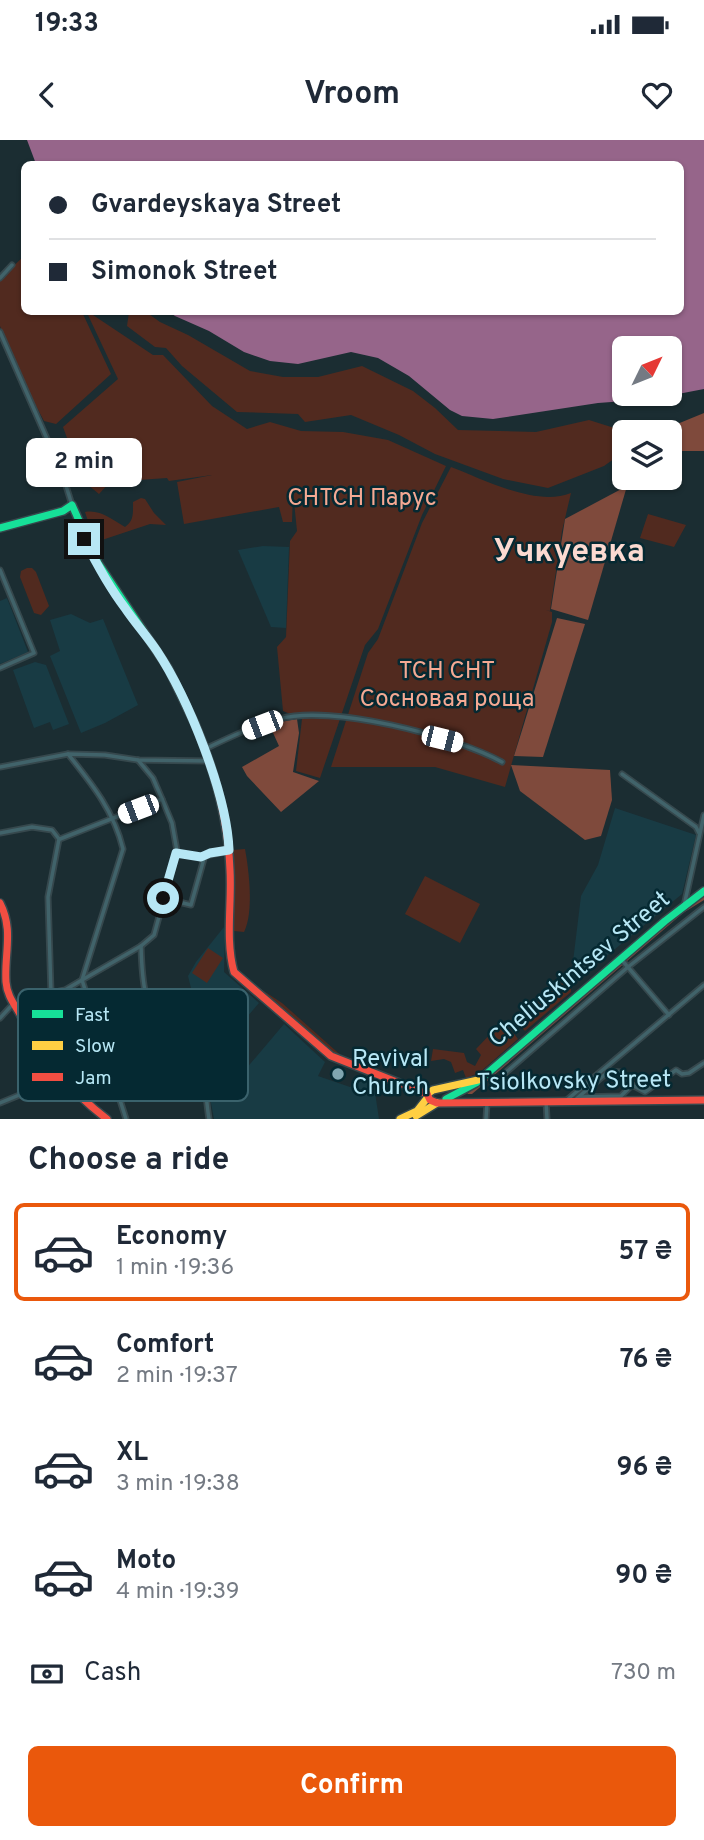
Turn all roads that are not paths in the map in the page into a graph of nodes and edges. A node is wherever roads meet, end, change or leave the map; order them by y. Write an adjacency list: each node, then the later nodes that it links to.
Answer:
1 (12, 265): 2 (street)
2 (0, 278)
3 (0, 332): 4 (street)
4 (72, 505): 5 (street); 8 (street)
5 (0, 528)
6 (0, 570): 7 (street)
7 (0, 667)
8 (205, 750): 11 (street); 12 (street)
9 (68, 754): 10 (street); 13 (street); 17 (street)
10 (138, 760): 11 (street); 15 (street)
11 (208, 761): 21 (street)
12 (502, 762)
13 (0, 766)
14 (622, 774): 19 (street)
15 (162, 799): 17 (street); 22 (street)
16 (704, 816): 19 (street)
17 (113, 819): 20 (street); 32 (street)
18 (0, 833): 20 (street)
19 (699, 833): 27 (street)
20 (59, 839): 34 (street)
21 (229, 850): 23 (street); 50 (street)
22 (176, 853): 23 (street); 25 (street)
23 (205, 855): 25 (street)
24 (704, 891): 27 (street, Cheliuskintsev Street)
25 (163, 898): 29 (street)
26 (0, 903): 38 (street)
27 (684, 906): 30 (street, Cheliuskintsev Street)
28 (704, 907): 31 (street, Cheliuskintsev Street)
29 (141, 946): 32 (street); 37 (street)
30 (621, 959): 31 (street); 42 (street, Cheliuskintsev Street)
31 (628, 967): 40 (street); 43 (street, Cheliuskintsev Street)
32 (82, 980): 35 (street); 36 (street)
33 (704, 985): 40 (street)
34 (51, 989)
35 (67, 989)
36 (85, 989)
37 (143, 989)
38 (14, 1003): 39 (street); 41 (street)
39 (18, 1010)
40 (669, 1015): 51 (street)
41 (0, 1018)
42 (539, 1030): 43 (street); 46 (street, Cheliuskintsev Street)
43 (546, 1038): 45 (street, Cheliuskintsev Street)
44 (704, 1063): 47 (street)
45 (504, 1074)
46 (481, 1079): 48 (street, Cheliuskintsev Street); 56 (street, Cheliuskintsev Street)
47 (632, 1085): 51 (street); 51 (street)
48 (439, 1089): 50 (street, Cheliuskintsev Street); 56 (street)
49 (18, 1096): 58 (street)
50 (428, 1096): 56 (street); 63 (street, Cheliuskintsev Street)
51 (573, 1099): 52 (street, Tsiolkovsky Street); 57 (street, Tsiolkovsky Street)
52 (704, 1100)
53 (83, 1101): 60 (street)
54 (121, 1101): 61 (street)
55 (207, 1101): 62 (street)
56 (443, 1101): 59 (street, Tsiolkovsky Street); 64 (street, Cheliuskintsev Street)
57 (546, 1102): 59 (street, Tsiolkovsky Street); 66 (street)
58 (0, 1103)
59 (487, 1103): 65 (street)
60 (107, 1119)
61 (126, 1119)
62 (209, 1119)
63 (400, 1119)
64 (408, 1119)
65 (486, 1119)
66 (547, 1119)

